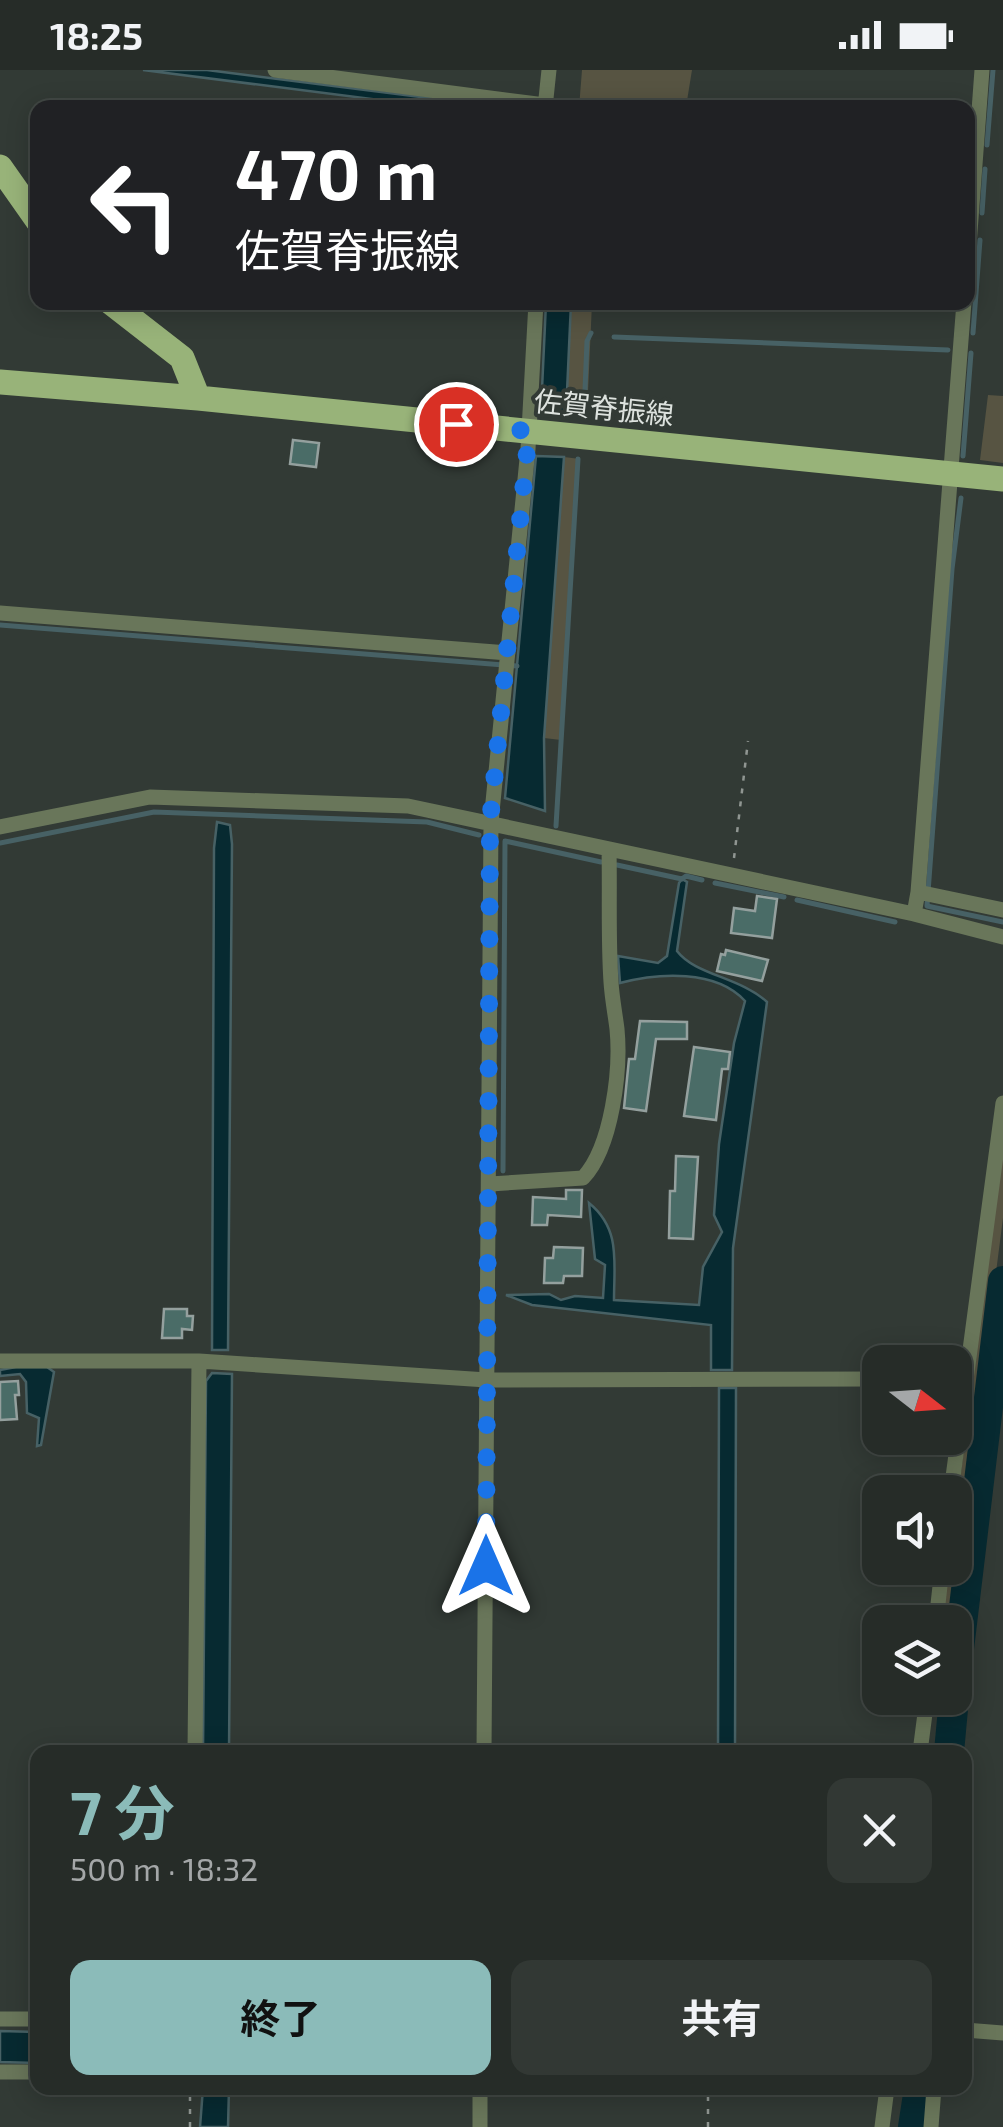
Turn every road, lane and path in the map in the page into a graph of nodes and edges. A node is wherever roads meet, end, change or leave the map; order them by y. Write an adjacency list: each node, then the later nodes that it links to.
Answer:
1 (276, 70): 4 (street)
2 (550, 70): 5 (street)
3 (982, 70): 6 (street)
4 (500, 100)
5 (546, 100)
6 (975, 164)
7 (0, 166): 8 (main road)
8 (30, 209)
9 (120, 310): 13 (main road)
10 (536, 310): 14 (street)
11 (963, 310): 15 (street)
12 (0, 382): 13 (main road, 佐賀脊振線)
13 (198, 398): 14 (main road, 佐賀脊振線)
14 (529, 431): 15 (main road, 佐賀脊振線); 18 (street)
15 (952, 474): 16 (main road, 佐賀脊振線); 24 (street)
16 (1003, 479)
17 (0, 613): 18 (street)
18 (508, 653): 20 (street)
19 (748, 741): 23 (path)
20 (490, 822): 21 (street); 22 (street); 29 (street)
21 (0, 828)
22 (609, 850): 23 (street); 29 (street)
23 (732, 876): 26 (street)
24 (926, 894): 25 (street); 26 (street)
25 (1003, 910)
26 (914, 914): 27 (street)
27 (1003, 937)
28 (1003, 1103): 30 (street)
29 (490, 1184): 34 (street)
30 (965, 1345)
31 (0, 1360): 32 (street)
32 (199, 1361): 34 (street); 36 (street)
33 (862, 1379): 34 (street)
34 (487, 1380): 37 (street)
35 (924, 1715): 38 (street)
36 (195, 1745)
37 (484, 1745)
38 (921, 1745)
39 (0, 2019): 40 (street)
40 (30, 2019)
41 (972, 2031): 42 (street)
42 (1003, 2033)
43 (0, 2072): 44 (street)
44 (30, 2072)
45 (190, 2095): 50 (path)
46 (480, 2095): 51 (street)
47 (708, 2095): 52 (path)
48 (885, 2095): 53 (street)
49 (933, 2095): 54 (street)
50 (190, 2127)
51 (480, 2127)
52 (708, 2127)
53 (882, 2127)
54 (931, 2127)

